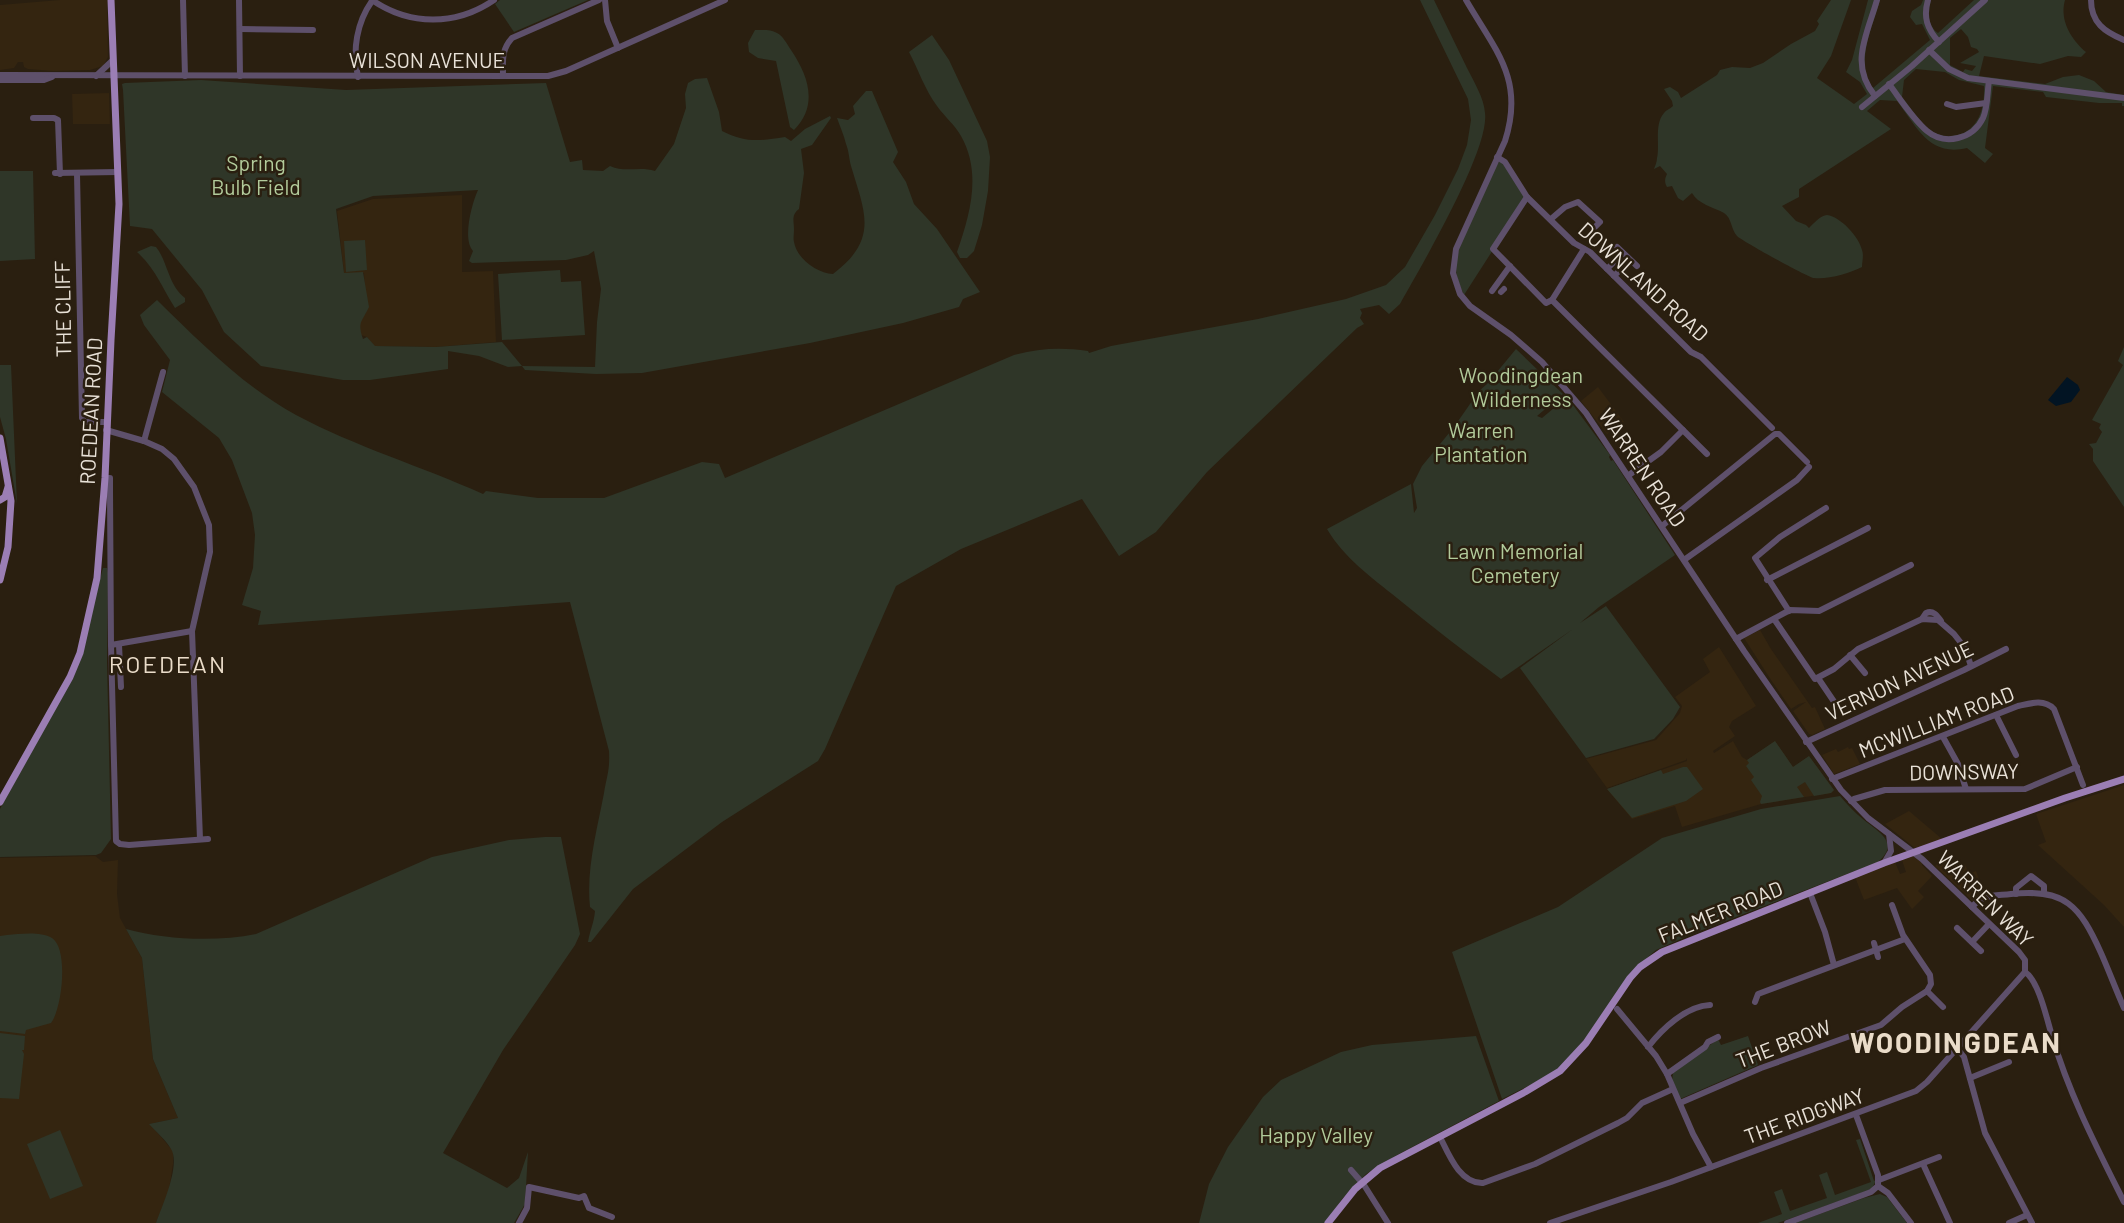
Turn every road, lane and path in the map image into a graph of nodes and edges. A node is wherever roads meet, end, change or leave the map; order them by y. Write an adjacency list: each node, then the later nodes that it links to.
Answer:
1 (111, 0): 22 (main road, ROEDEAN ROAD)
2 (183, 0): 25 (street)
3 (239, 0): 16 (street)
4 (372, 0): 5 (street); 29 (street)
5 (494, 0)
6 (599, 0): 27 (street)
7 (605, 0): 20 (street)
8 (705, 0): 15 (street)
9 (724, 0): 15 (street, WILSON AVENUE)
10 (1466, 0): 38 (street, WARREN ROAD)
11 (1877, 0): 32 (street)
12 (1928, 0): 19 (street)
13 (1984, 0): 19 (street)
14 (2091, 0): 18 (street)
15 (707, 8): 20 (street, WILSON AVENUE)
16 (240, 29): 17 (street); 26 (street)
17 (313, 30)
18 (2124, 40)
19 (1939, 42): 21 (street)
20 (618, 48): 27 (street, WILSON AVENUE)
21 (1929, 50): 30 (street); 31 (street)
22 (113, 60): 23 (street); 24 (main road, ROEDEAN ROAD)
23 (96, 76): 24 (street, WILSON AVENUE); 28 (street, WILSON AVENUE)
24 (114, 76): 25 (street, WILSON AVENUE); 39 (main road, ROEDEAN ROAD)
25 (185, 76): 26 (street, WILSON AVENUE)
26 (240, 76): 29 (street, WILSON AVENUE)
27 (503, 76): 29 (street, WILSON AVENUE)
28 (0, 77)
29 (358, 77)
30 (1989, 80): 33 (street); 34 (street)
31 (1889, 85): 32 (street); 34 (street)
32 (1875, 96): 36 (street)
33 (2124, 98)
34 (1986, 103): 35 (street)
35 (1947, 104)
36 (1862, 107)
37 (33, 118): 40 (street)
38 (1497, 158): 42 (street, DOWNLAND ROAD); 63 (street, WARREN ROAD)
39 (118, 172): 40 (street); 57 (main road, ROEDEAN ROAD)
40 (77, 174): 57 (street, THE CLIFF)
41 (1581, 192): 43 (street)
42 (1527, 197): 44 (street, DOWNLAND ROAD); 50 (street)
43 (1578, 202): 44 (street); 45 (street)
44 (1551, 219): 47 (street, DOWNLAND ROAD)
45 (1600, 222)
46 (1617, 247): 48 (street)
47 (1584, 249): 52 (street, DOWNLAND ROAD); 55 (street)
48 (1623, 254): 49 (street); 52 (street)
49 (1630, 260): 51 (street); 53 (street)
50 (1510, 266): 54 (street); 55 (street)
51 (1637, 266)
52 (1608, 269): 53 (street, DOWNLAND ROAD)
53 (1614, 276): 59 (street, DOWNLAND ROAD)
54 (1492, 291)
55 (1552, 300): 58 (street)
56 (159, 376): 61 (street)
57 (107, 426): 61 (street); 66 (main road, ROEDEAN ROAD)
58 (1683, 430): 62 (street); 63 (street)
59 (1775, 430): 68 (street); 70 (street, DOWNLAND ROAD)
60 (0, 438): 64 (main road)
61 (144, 441): 76 (street)
62 (1707, 454)
63 (1629, 475): 68 (street, WARREN ROAD)
64 (9, 483): 65 (main road); 72 (main road)
65 (0, 500)
66 (107, 501): 78 (street); 95 (main road, ROEDEAN ROAD)
67 (1826, 508): 73 (street)
68 (1662, 526): 70 (street, WARREN ROAD)
69 (1868, 528): 73 (street)
70 (1684, 560): 77 (street, WARREN ROAD)
71 (1911, 565): 74 (street)
72 (0, 580)
73 (1767, 580): 74 (street)
74 (1789, 611): 75 (street)
75 (1774, 619): 77 (street); 83 (street)
76 (192, 631): 78 (street); 78 (street)
77 (1736, 639): 88 (street, WARREN ROAD)
78 (115, 645): 84 (street)
79 (2006, 649): 81 (street, VERNON AVENUE)
80 (1850, 655): 81 (street); 82 (street); 83 (street)
81 (1971, 666): 88 (street, VERNON AVENUE)
82 (1865, 673)
83 (1818, 678): 85 (street)
84 (121, 687)
85 (1837, 706)
86 (1996, 715): 87 (street, MCWILLIAM ROAD); 89 (street); 90 (street, MCWILLIAM ROAD)
87 (1943, 737): 91 (street, MCWILLIAM ROAD); 94 (street)
88 (1806, 742): 91 (street, WARREN ROAD)
89 (2016, 755)
90 (2077, 767): 93 (street, MCWILLIAM ROAD); 94 (street, DOWNSWAY)
91 (1832, 779): 96 (street, WARREN ROAD)
92 (2124, 779): 98 (main road, FALMER ROAD)
93 (2083, 785)
94 (1966, 789): 96 (street, DOWNSWAY)
95 (0, 802)
96 (1851, 802): 97 (street, WARREN ROAD)
97 (1889, 834): 98 (street, WARREN ROAD); 99 (street)
98 (1915, 853): 99 (main road, FALMER ROAD); 103 (street, WARREN WAY)
99 (1884, 863): 100 (main road, FALMER ROAD)
100 (1810, 893): 110 (street); 127 (main road, FALMER ROAD)
101 (2016, 894): 102 (street); 102 (street); 103 (street)
102 (2044, 894): 116 (street)
103 (1972, 907): 105 (street, WARREN WAY)
104 (1892, 910): 107 (street)
105 (1989, 924): 108 (street); 111 (street, WARREN WAY)
106 (1957, 929): 108 (street)
107 (1905, 939): 110 (street); 112 (street)
108 (1972, 942): 109 (street)
109 (1981, 951)
110 (1833, 965): 113 (street)
111 (2025, 972): 120 (street, THE RIDGWAY); 134 (street, WARREN WAY)
112 (1927, 991): 115 (street); 125 (street, THE BROW)
113 (1755, 1002)
114 (1710, 1005): 119 (street)
115 (1943, 1007)
116 (2124, 1008)
117 (1617, 1009): 119 (street)
118 (1717, 1037): 122 (street)
119 (1648, 1047): 122 (street)
120 (1957, 1048): 123 (street); 126 (street, THE RIDGWAY)
121 (2005, 1062): 123 (street)
122 (1667, 1074): 124 (street)
123 (1970, 1078): 135 (street)
124 (1673, 1089): 125 (street); 127 (street)
125 (1680, 1103): 130 (street)
126 (1856, 1115): 130 (street, THE RIDGWAY); 133 (street)
127 (1440, 1137): 132 (main road, FALMER ROAD)
128 (1939, 1157): 129 (street)
129 (1923, 1164): 133 (street); 143 (street)
130 (1711, 1167): 137 (street, THE RIDGWAY)
131 (1351, 1170): 132 (street)
132 (1362, 1182): 139 (main road, FALMER ROAD); 140 (street)
133 (1879, 1183): 141 (street); 142 (street)
134 (2124, 1202)
135 (2027, 1214): 144 (street); 145 (street)
136 (612, 1217): 138 (street)
137 (1554, 1222)
138 (519, 1223)
139 (1328, 1223)
140 (1388, 1223)
141 (1788, 1223)
142 (1912, 1223)
143 (1950, 1223)
144 (2009, 1223)
145 (2032, 1223)

